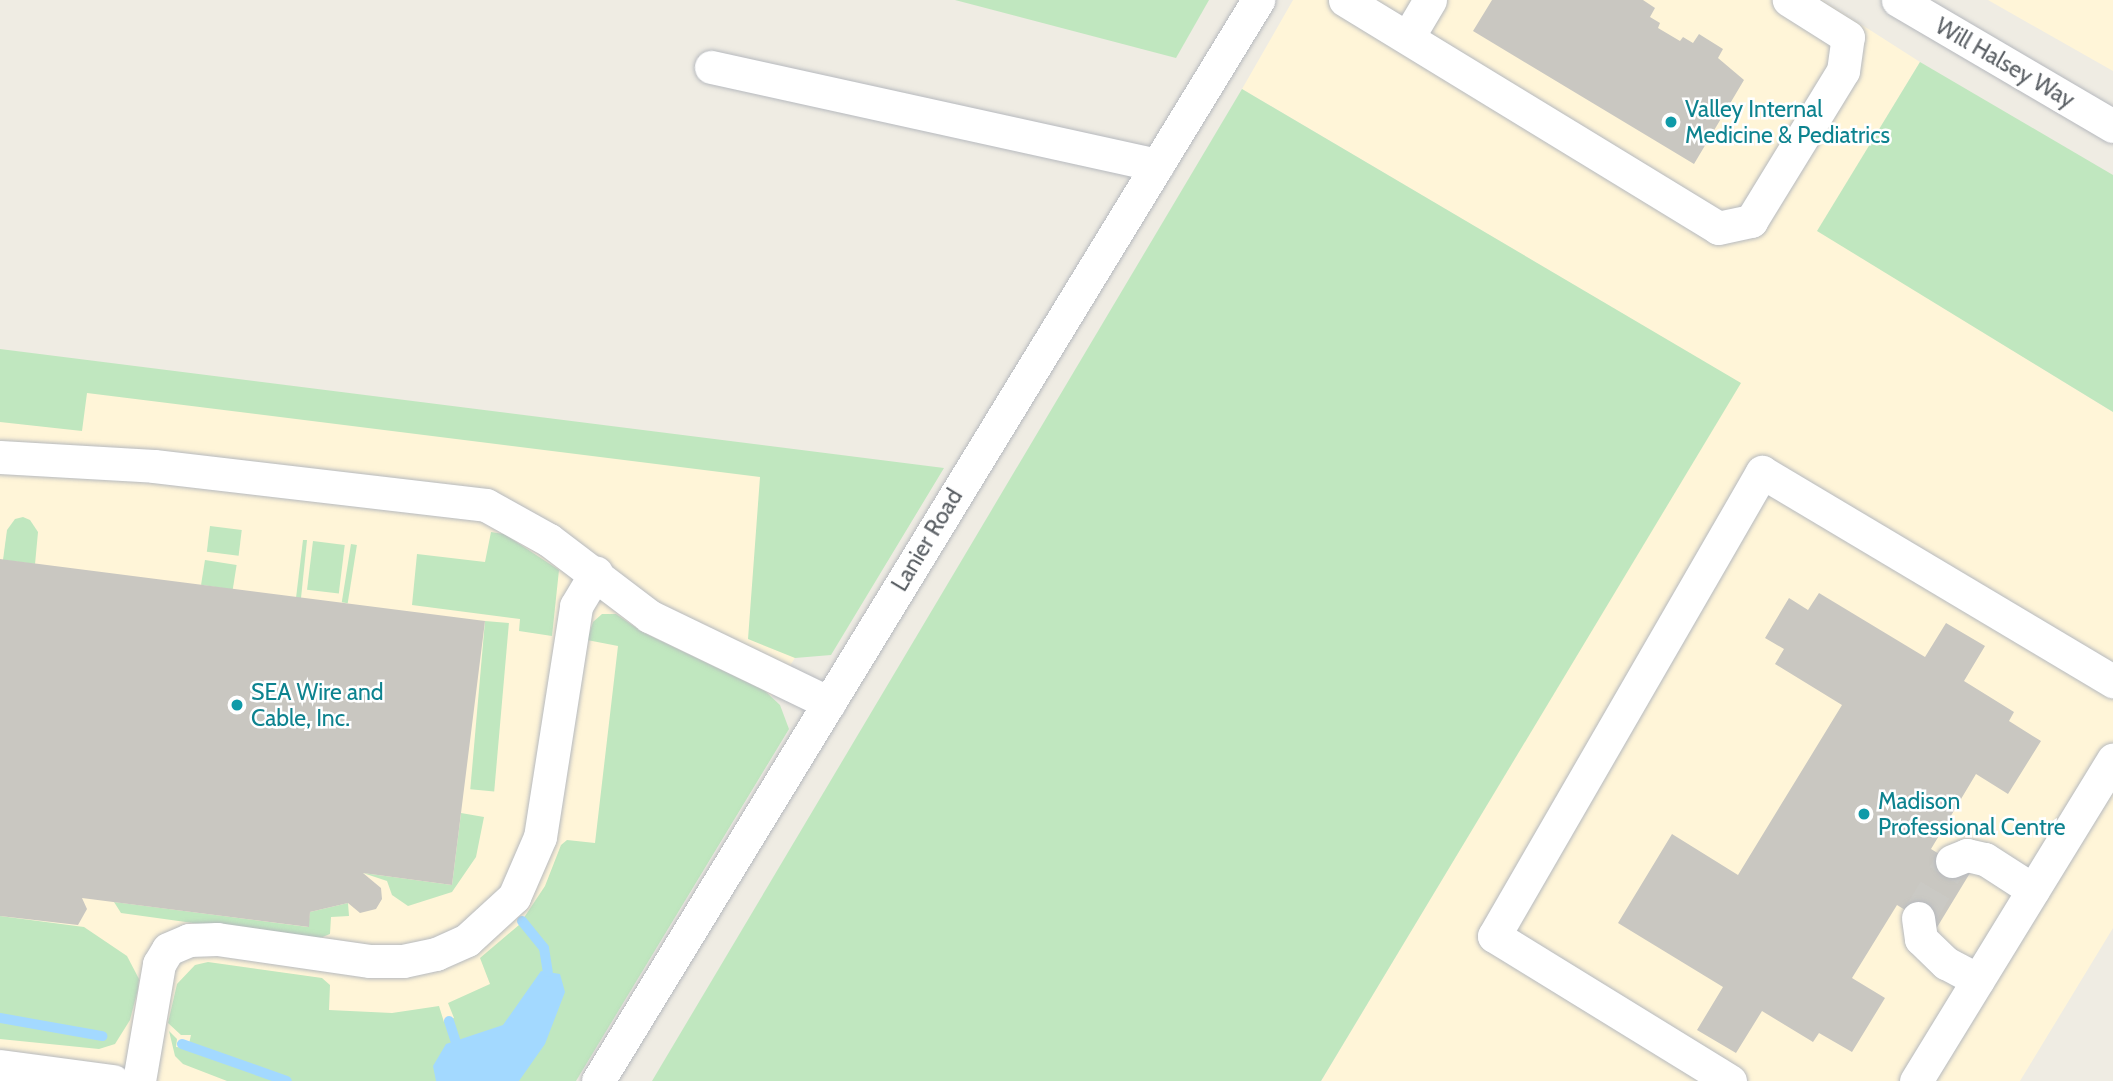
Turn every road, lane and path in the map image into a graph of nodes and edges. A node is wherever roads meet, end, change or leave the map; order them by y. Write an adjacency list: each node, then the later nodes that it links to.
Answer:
1 (1258, 0): 9 (street, Lanier Road)
2 (1345, 0): 6 (street)
3 (1430, 0): 6 (street)
4 (1789, 0): 6 (street)
5 (1898, 0): 8 (street, Will Halsey Way)
6 (1408, 37)
7 (711, 67): 9 (street)
8 (2113, 126)
9 (1157, 164): 13 (street, Lanier Road)
10 (0, 457): 11 (street)
11 (596, 573): 13 (street); 20 (street)
12 (2113, 681): 24 (street)
13 (829, 703): 23 (street, Lanier Road)
14 (2113, 760): 16 (street)
15 (1952, 861): 16 (street)
16 (2033, 890): 18 (street)
17 (1918, 918): 18 (street)
18 (1979, 980): 25 (street)
19 (0, 1066): 21 (street)
20 (142, 1066)
21 (59, 1078): 22 (street)
22 (113, 1081)
23 (598, 1081)
24 (1730, 1081)
25 (1916, 1081)

